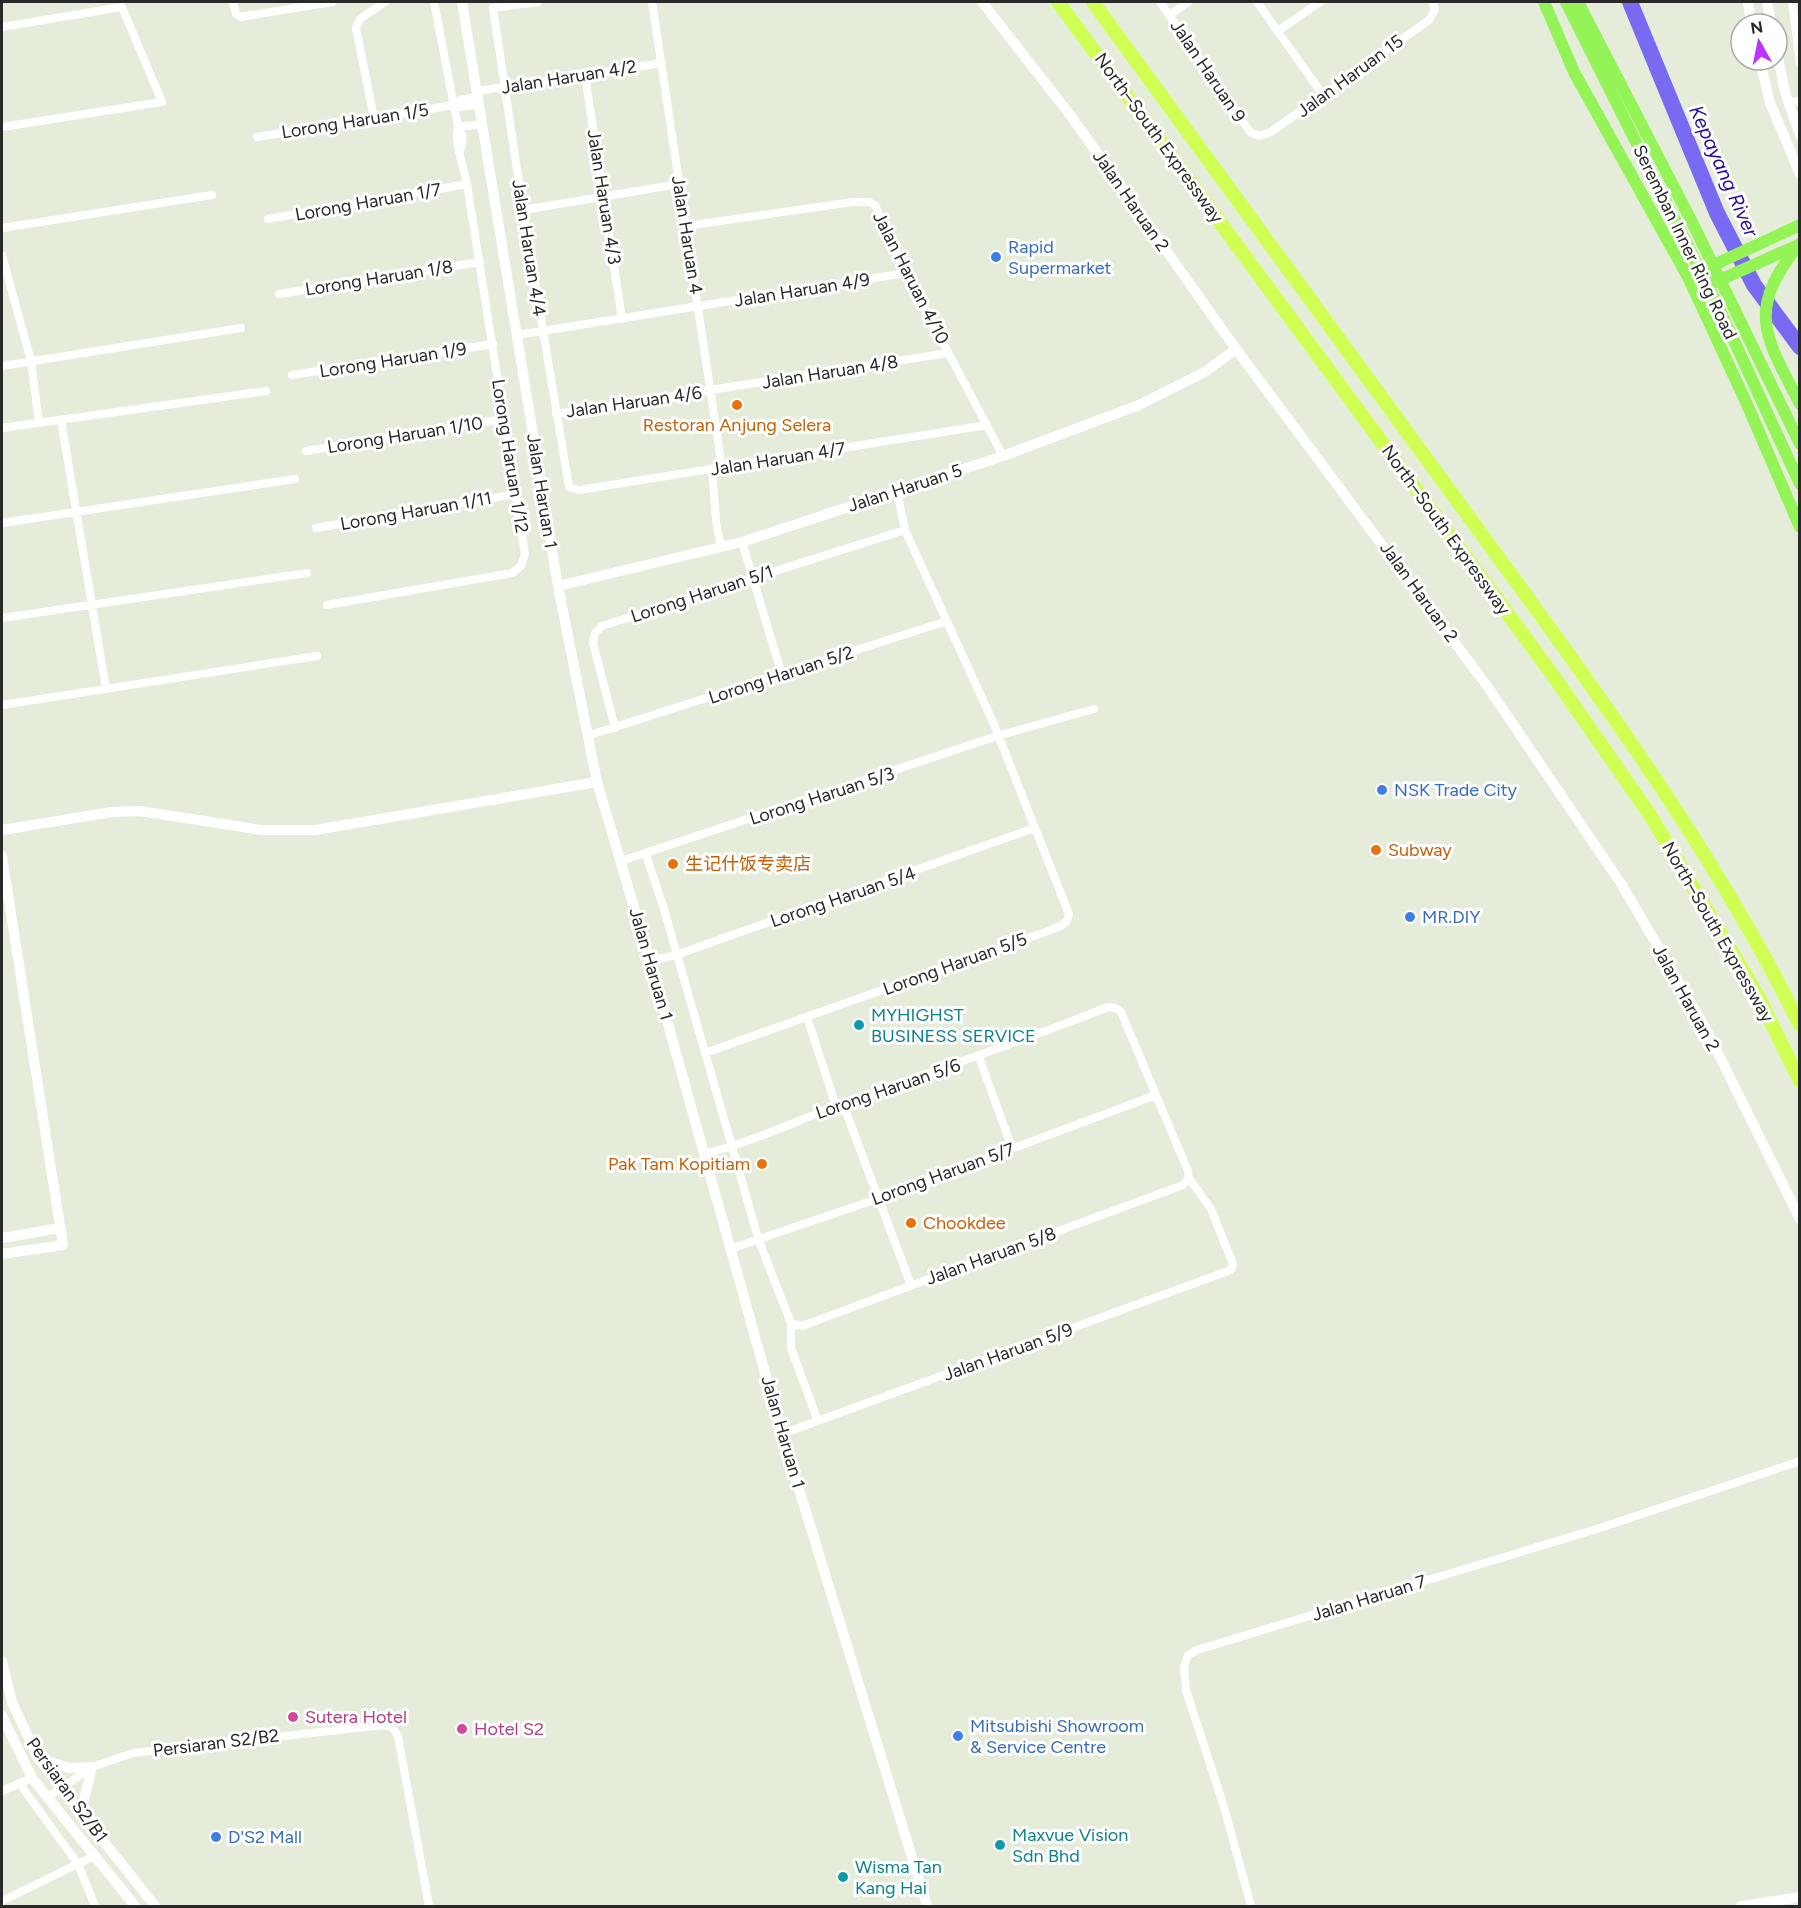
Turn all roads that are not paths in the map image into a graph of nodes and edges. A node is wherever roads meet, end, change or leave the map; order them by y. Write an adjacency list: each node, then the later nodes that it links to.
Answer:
1 (233, 2): 2 (street)
2 (332, 2)
3 (385, 2): 33 (street)
4 (434, 2): 32 (street, Lorong Haruan 1/12)
5 (462, 2): 30 (main road, Jalan Haruan 1)
6 (538, 2): 28 (street, Jalan Haruan 4/4)
7 (652, 2): 23 (street, Jalan Haruan 4)
8 (982, 2): 63 (main road, Jalan Haruan 2)
9 (1058, 2): 121 (highway, North–South Expressway)
10 (1093, 2): 118 (highway, North–South Expressway)
11 (1160, 2): 20 (street, Jalan Haruan 9)
12 (1188, 2): 20 (street)
13 (1257, 2): 22 (street)
14 (1320, 2): 22 (street)
15 (1544, 2): 54 (main road)
16 (1566, 2): 83 (main road, Seremban Inner Ring Road)
17 (1578, 2): 77 (main road, Seremban Inner Ring Road)
18 (1792, 2): 24 (street)
19 (1434, 6): 29 (street, Jalan Haruan 15)
20 (1170, 15): 38 (street, Jalan Haruan 9)
21 (2, 27): 35 (street)
22 (1278, 31): 29 (street)
23 (662, 63): 27 (street, Jalan Haruan 4/2); 42 (street, Jalan Haruan 4)
24 (1800, 63)
25 (1763, 72): 40 (main road)
26 (1784, 72): 31 (main road)
27 (585, 76): 28 (street, Jalan Haruan 4/2); 44 (street, Jalan Haruan 4/3)
28 (504, 88): 30 (street, Jalan Haruan 4/2); 45 (street, Jalan Haruan 4/4)
29 (1323, 95): 38 (street, Jalan Haruan 15)
30 (478, 98): 32 (street, Lorong Haruan 1/5); 34 (main road, Jalan Haruan 1)
31 (1794, 102): 37 (main road)
32 (454, 105): 33 (street, Lorong Haruan 1/5); 36 (street, Lorong Haruan 1/12)
33 (374, 118): 39 (street, Lorong Haruan 1/5)
34 (482, 124): 36 (street); 61 (main road, Jalan Haruan 1)
35 (2, 127)
36 (458, 127): 41 (street, Lorong Haruan 1/12)
37 (1800, 135)
38 (1259, 136)
39 (257, 137)
40 (1800, 174)
41 (467, 184): 46 (street, Lorong Haruan 1/7); 52 (street, Lorong Haruan 1/12)
42 (680, 184): 44 (street); 47 (street, Jalan Haruan 4)
43 (212, 195): 49 (street)
44 (603, 198): 45 (street); 58 (street, Jalan Haruan 4/3)
45 (523, 210): 60 (street, Jalan Haruan 4/4)
46 (268, 219)
47 (686, 226): 53 (street, Jalan Haruan 4/10); 57 (street, Jalan Haruan 4)
48 (1796, 227): 54 (main road)
49 (2, 228)
50 (1799, 244): 55 (main road); 70 (main road)
51 (2, 255): 65 (street)
52 (480, 262): 56 (street, Lorong Haruan 1/8); 62 (street, Lorong Haruan 1/12)
53 (906, 273): 57 (street, Jalan Haruan 4/9); 64 (street, Jalan Haruan 4/10)
54 (1688, 277): 55 (main road)
55 (1695, 292): 89 (main road)
56 (279, 294)
57 (698, 306): 58 (street, Jalan Haruan 4/9); 69 (street, Jalan Haruan 4)
58 (622, 319): 60 (street, Jalan Haruan 4/9)
59 (241, 328): 65 (street)
60 (542, 331): 61 (street, Jalan Haruan 4/9); 71 (street, Jalan Haruan 4/4)
61 (517, 335): 96 (main road, Jalan Haruan 1)
62 (493, 344): 67 (street, Lorong Haruan 1/9); 72 (street, Lorong Haruan 1/12)
63 (1236, 349): 79 (main road, Jalan Haruan 5); 129 (main road, Jalan Haruan 2)
64 (948, 353): 69 (street, Jalan Haruan 4/8); 75 (street, Jalan Haruan 4/10)
65 (30, 361): 66 (street); 74 (street)
66 (2, 366)
67 (292, 375)
68 (266, 391): 73 (street)
69 (712, 391): 71 (street, Jalan Haruan 4/6); 80 (street, Jalan Haruan 4)
70 (1800, 404)
71 (556, 414): 84 (street, Jalan Haruan 4/4)
72 (504, 419): 78 (street, Lorong Haruan 1/10); 86 (street, Lorong Haruan 1/12)
73 (61, 420): 74 (street); 87 (street)
74 (39, 423): 76 (street)
75 (987, 425): 79 (street, Jalan Haruan 4/10); 80 (street, Jalan Haruan 4/7)
76 (2, 428)
77 (1800, 444)
78 (306, 451)
79 (1003, 456): 85 (main road, Jalan Haruan 5)
80 (722, 468): 81 (street, Jalan Haruan 4/7)
81 (712, 469): 84 (street, Jalan Haruan 4/7); 93 (street)
82 (295, 479): 87 (street)
83 (1800, 484)
84 (569, 487)
85 (897, 491): 91 (street); 92 (main road, Jalan Haruan 5)
86 (516, 494): 90 (street, Lorong Haruan 1/11); 98 (street, Lorong Haruan 1/12)
87 (76, 512): 88 (street); 97 (street)
88 (2, 523)
89 (1800, 527)
90 (316, 528)
91 (905, 530): 95 (street, Lorong Haruan 5/1); 100 (street)
92 (742, 542): 93 (main road, Jalan Haruan 5); 95 (street)
93 (721, 547): 96 (main road, Jalan Haruan 5)
94 (307, 573): 97 (street)
95 (751, 579): 102 (street); 106 (street, Lorong Haruan 5/1)
96 (558, 586): 107 (main road, Jalan Haruan 1)
97 (92, 604): 99 (street); 103 (street)
98 (327, 605)
99 (2, 618)
100 (947, 621): 102 (street, Lorong Haruan 5/2); 108 (street)
101 (317, 657): 103 (street)
102 (782, 675): 106 (street, Lorong Haruan 5/2)
103 (106, 688): 104 (street)
104 (2, 705)
105 (1094, 709): 108 (street, Lorong Haruan 5/3)
106 (615, 728): 107 (street, Lorong Haruan 5/2)
107 (587, 736): 109 (main road, Jalan Haruan 1)
108 (997, 736): 110 (street); 112 (street, Lorong Haruan 5/3)
109 (597, 782): 111 (main road); 114 (main road, Jalan Haruan 1)
110 (1034, 828): 115 (street, Lorong Haruan 5/4); 117 (street, Lorong Haruan 5/5)
111 (2, 830)
112 (646, 855): 114 (street, Lorong Haruan 5/3); 115 (street)
113 (2, 856): 130 (main road)
114 (621, 861): 116 (main road, Jalan Haruan 1)
115 (676, 955): 116 (street, Lorong Haruan 5/4); 119 (street)
116 (650, 961): 126 (main road, Jalan Haruan 1)
117 (807, 1017): 119 (street, Lorong Haruan 5/5); 123 (street)
118 (1800, 1025)
119 (705, 1053): 124 (street)
120 (979, 1058): 122 (street, Lorong Haruan 5/6); 123 (street, Lorong Haruan 5/6); 125 (street)
121 (1800, 1081)
122 (1156, 1095): 125 (street, Lorong Haruan 5/7); 127 (street)
123 (840, 1105): 124 (street, Lorong Haruan 5/6); 128 (street)
124 (732, 1147): 126 (street, Lorong Haruan 5/6); 132 (street)
125 (1012, 1148): 128 (street, Lorong Haruan 5/7)
126 (704, 1154): 133 (main road, Jalan Haruan 1)
127 (1188, 1178): 135 (street, Jalan Haruan 5/8); 137 (street, Jalan Haruan 5/9)
128 (877, 1199): 132 (street, Lorong Haruan 5/7); 135 (street)
129 (1800, 1219)
130 (60, 1228): 131 (main road); 134 (main road)
131 (2, 1238)
132 (759, 1241): 133 (street, Lorong Haruan 5/7); 136 (street)
133 (730, 1249): 138 (main road, Jalan Haruan 1)
134 (2, 1254)
135 (911, 1286): 136 (street, Jalan Haruan 5/8)
136 (790, 1323): 137 (street)
137 (818, 1421): 138 (street, Jalan Haruan 5/9)
138 (782, 1434): 158 (main road, Jalan Haruan 1)
139 (1800, 1461): 159 (street, Jalan Haruan 7)
140 (2, 1661): 142 (main road, Persiaran S2/B1)
141 (2, 1716): 144 (main road, Persiaran S2/B1)
142 (38, 1758): 143 (main road); 146 (main road, Persiaran S2/B1)
143 (92, 1767): 146 (street, Persiaran S2/B2); 149 (main road); 157 (street, Persiaran S2/B2)
144 (32, 1778): 145 (street); 148 (main road, Persiaran S2/B1)
145 (19, 1783): 147 (street); 151 (street)
146 (62, 1788): 148 (street, Persiaran S2/B2); 149 (main road, Persiaran S2/B1)
147 (2, 1791)
148 (47, 1798): 150 (main road, Persiaran S2/B1)
149 (81, 1812): 156 (main road, Persiaran S2/B1)
150 (94, 1856): 151 (street); 155 (main road, Persiaran S2/B1)
151 (78, 1864): 153 (street); 154 (street)
152 (1800, 1897): 160 (main road)
153 (2, 1901)
154 (95, 1906)
155 (135, 1906)
156 (155, 1906)
157 (429, 1906)
158 (927, 1906)
159 (1251, 1906)
160 (1741, 1906)

